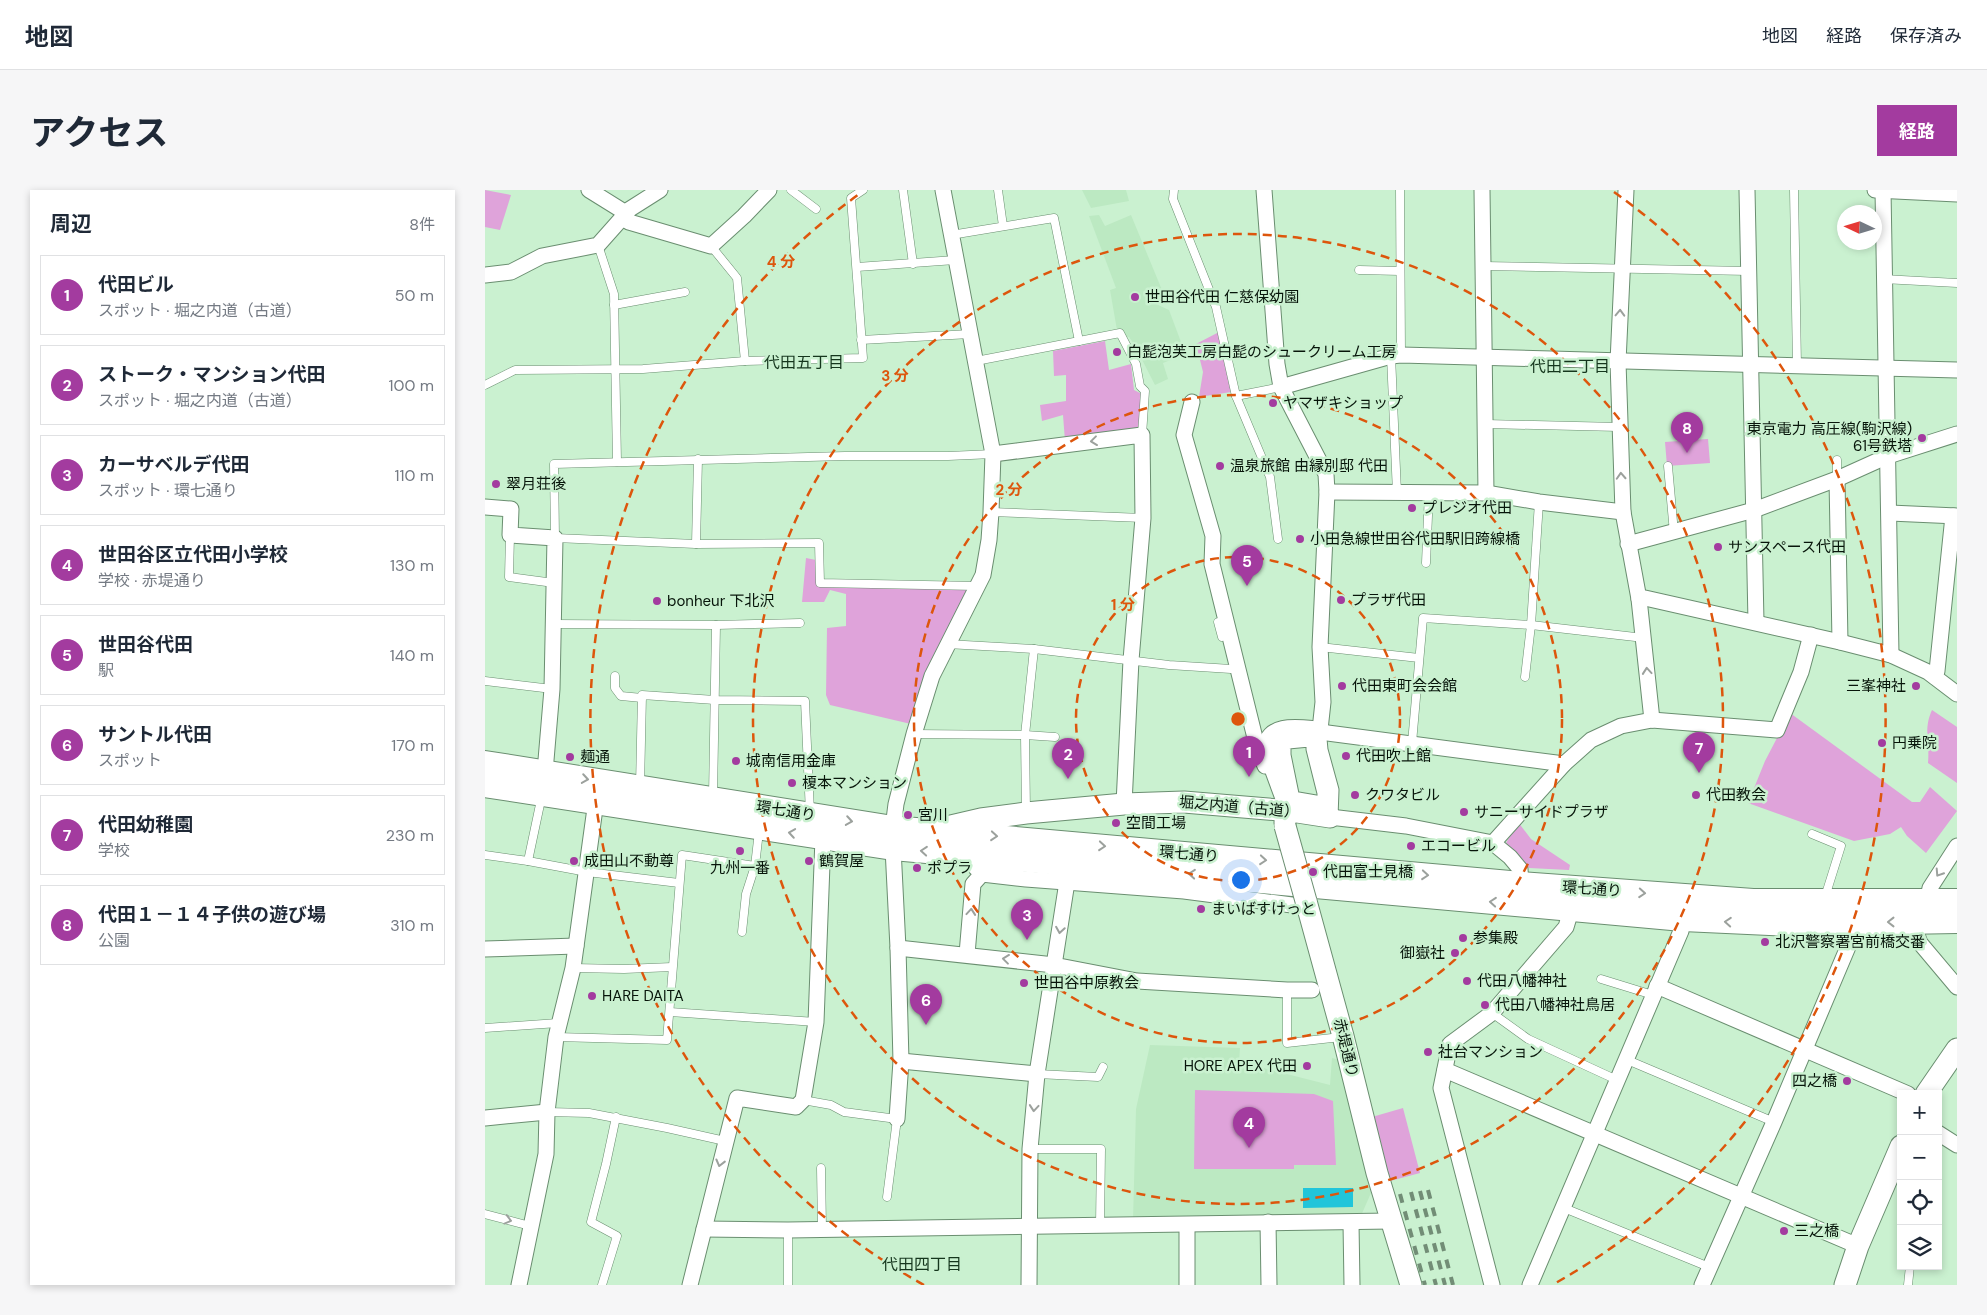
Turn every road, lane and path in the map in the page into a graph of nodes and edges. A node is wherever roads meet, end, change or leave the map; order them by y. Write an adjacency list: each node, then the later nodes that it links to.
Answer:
1 (589, 190): 20 (street)
2 (660, 190): 20 (street)
3 (769, 190): 24 (street)
4 (791, 190): 19 (lane)
5 (863, 190): 28 (lane)
6 (903, 190): 26 (lane)
7 (943, 190): 22 (street)
8 (998, 190): 21 (lane)
9 (1174, 190): 53 (lane)
10 (1264, 190): 52 (street)
11 (1399, 190): 31 (lane)
12 (1482, 190): 27 (street)
13 (1626, 190): 29 (street)
14 (1747, 190): 32 (street)
15 (1794, 190): 47 (lane)
16 (1875, 190): 17 (street)
17 (1883, 190): 18 (street); 34 (street)
18 (1957, 194)
19 (816, 209)
20 (624, 216): 23 (street); 24 (street)
21 (1003, 226): 22 (lane); 40 (lane)
22 (951, 235): 25 (street)
23 (598, 245): 33 (street); 37 (lane)
24 (711, 246): 43 (lane)
25 (955, 260): 26 (lane); 38 (street)
26 (913, 264): 28 (lane)
27 (1484, 266): 29 (lane); 42 (street)
28 (857, 267): 39 (lane)
29 (1621, 269): 32 (lane); 45 (street, one-way to 29)
30 (1359, 270): 31 (lane)
31 (1399, 271): 41 (lane)
32 (1749, 271): 46 (street)
33 (485, 275)
34 (1883, 279): 35 (lane); 48 (street)
35 (1957, 283)
36 (685, 292): 37 (lane)
37 (614, 305): 49 (lane)
38 (970, 334): 39 (lane); 44 (street)
39 (861, 340): 43 (lane)
40 (1079, 341): 44 (lane); 58 (lane)
41 (1396, 356): 42 (street); 52 (street); 68 (lane)
42 (1485, 358): 45 (street); 55 (street)
43 (745, 361): 49 (lane)
44 (976, 361): 59 (street)
45 (1618, 362): 46 (street); 56 (street)
46 (1751, 365): 47 (street); 72 (street)
47 (1797, 366): 48 (street)
48 (1886, 368): 50 (street); 60 (street)
49 (615, 369): 51 (lane); 63 (lane)
50 (1957, 370)
51 (485, 385)
52 (1281, 387): 53 (lane); 66 (street)
53 (1236, 396): 81 (lane)
54 (1192, 402): 115 (street)
55 (1486, 424): 56 (lane); 69 (street)
56 (1619, 426): 74 (street, one-way to 56)
57 (1957, 434): 60 (street)
58 (1142, 435): 59 (street, one-way to 59); 77 (street)
59 (993, 454): 61 (lane); 73 (street)
60 (1888, 456): 65 (street); 75 (street)
61 (698, 459): 63 (lane); 82 (lane)
62 (1837, 460): 65 (lane)
63 (617, 462): 80 (lane)
64 (1668, 466): 78 (lane)
65 (1837, 479): 72 (street); 96 (street)
66 (1327, 492): 68 (street); 98 (street)
67 (1429, 492): 68 (street); 69 (street); 84 (lane)
68 (1397, 493)
69 (1486, 493): 70 (street)
70 (1539, 502): 74 (street); 93 (lane)
71 (485, 506): 79 (street)
72 (1754, 510): 78 (street); 89 (street)
73 (991, 512): 77 (lane); 86 (street)
74 (1623, 512): 83 (street)
75 (1890, 513): 76 (street); 100 (street)
76 (1955, 516): 106 (street)
77 (1143, 518): 102 (street)
78 (1673, 533): 83 (street)
79 (510, 535): 80 (street); 85 (lane)
80 (555, 538): 82 (lane); 85 (street)
81 (1278, 540)
82 (696, 544): 86 (lane)
83 (1628, 544): 87 (street)
84 (1426, 563)
85 (554, 583): 91 (street)
86 (978, 586): 97 (street)
87 (1639, 599): 89 (street); 95 (street)
88 (1219, 622): 103 (lane)
89 (1756, 622): 94 (street)
90 (800, 623): 92 (lane)
91 (554, 624): 92 (lane); 108 (street)
92 (717, 625): 111 (lane)
93 (1531, 625): 95 (lane); 101 (lane); 105 (lane)
94 (1811, 635): 96 (street); 113 (street)
95 (1644, 638): 113 (street, one-way to 95)
96 (1840, 642): 100 (street)
97 (947, 644): 99 (lane); 116 (street)
98 (1320, 648): 101 (lane); 114 (street)
99 (1034, 650): 102 (lane); 117 (lane)
100 (1891, 655): 106 (street)
101 (1419, 658): 119 (lane)
102 (1131, 660): 103 (lane); 128 (street)
103 (1231, 669): 112 (lane)
104 (615, 676): 110 (lane)
105 (1525, 677)
106 (1935, 677): 109 (street)
107 (485, 681): 108 (lane)
108 (552, 689): 122 (street)
109 (1957, 694)
110 (642, 698): 111 (lane); 124 (lane)
111 (715, 700): 125 (lane); 131 (lane)
112 (1241, 711)
113 (1652, 720): 121 (street)
114 (1317, 726): 115 (street); 119 (street); 127 (street, 赤堤通り); 129 (street)
115 (1254, 730): 127 (street)
116 (914, 734): 117 (lane); 136 (street)
117 (1025, 735): 118 (lane); 130 (lane)
118 (1055, 737)
119 (1412, 743): 121 (street)
120 (485, 763): 122 (main road, 環七通り)
121 (1565, 764): 137 (street)
122 (544, 783): 123 (main road, 環七通り); 124 (main road, 環七通り, one-way to 124); 126 (main road, 環七通り); 141 (lane)
123 (485, 785)
124 (640, 787): 125 (main road, 環七通り)
125 (713, 799): 131 (main road, 環七通り)
126 (596, 801): 132 (main road, 環七通り); 143 (street)
127 (1291, 803): 128 (street, 堀之内道（古道）); 129 (street, 堀之内道（古道）); 129 (street); 150 (street, 赤堤通り, bridge)
128 (1124, 804): 130 (street, 堀之内道（古道）)
129 (1327, 808): 137 (street, 堀之内道（古道）)
130 (1025, 812): 133 (street, 堀之内道（古道）)
131 (810, 814): 136 (main road, 環七通り, one-way to 136)
132 (760, 828): 135 (main road, 環七通り, one-way to 132); 142 (lane)
133 (932, 831): 136 (main road, 環七通り); 147 (main road, 環七通り, one-way to 147)
134 (1812, 834): 148 (lane)
135 (823, 838): 136 (main road, 環七通り); 170 (street)
136 (893, 838): 139 (main road, 環七通り, one-way to 136); 157 (street)
137 (1493, 843): 147 (street, 堀之内道（古道）)
138 (1957, 846): 152 (street, one-way to 152)
139 (962, 854): 144 (street); 151 (main road, 環七通り, one-way to 139)
140 (485, 855): 141 (lane)
141 (528, 861): 143 (lane)
142 (755, 866): 146 (lane); 155 (lane)
143 (587, 872): 146 (lane); 156 (street)
144 (982, 874): 145 (street); 159 (street, one-way to 144)
145 (1067, 882): 150 (street); 160 (street, one-way to 160)
146 (679, 883): 161 (lane)
147 (1521, 884): 148 (main road, 環七通り, one-way to 148)
148 (1824, 901): 152 (main road, 環七通り)
149 (1956, 903): 152 (main road, 環七通り)
150 (1307, 904): 173 (street, 赤堤通り)
151 (1569, 908): 153 (main road, 環七通り); 169 (street)
152 (1922, 912): 154 (main road, 環七通り, one-way to 154); 164 (street)
153 (1683, 918): 154 (main road, 環七通り, one-way to 153); 167 (street)
154 (1853, 922): 175 (street)
155 (743, 932)
156 (576, 946): 158 (street); 162 (street)
157 (898, 948): 159 (street); 177 (street)
158 (485, 949)
159 (967, 954): 160 (street, one-way to 159)
160 (1054, 965): 165 (street); 180 (street)
161 (672, 967): 162 (lane); 168 (lane)
162 (573, 968): 172 (street)
163 (1601, 979): 167 (lane)
164 (1957, 987)
165 (1287, 990): 166 (street); 173 (lane)
166 (1312, 990)
167 (1655, 991): 175 (street); 176 (street)
168 (670, 1012): 170 (lane); 172 (lane)
169 (1492, 1013): 179 (street); 181 (lane)
170 (816, 1022): 184 (street)
171 (485, 1028): 172 (lane)
172 (557, 1030): 185 (street)
173 (1343, 1036): 201 (street, 赤堤通り)
174 (1957, 1049): 183 (street)
175 (1804, 1050): 182 (street); 189 (street)
176 (1625, 1059): 181 (street); 189 (lane)
177 (901, 1061): 180 (street); 188 (street)
178 (1103, 1067): 180 (lane)
179 (1445, 1070): 190 (street); 224 (street)
180 (1037, 1074): 194 (street, one-way to 194)
181 (1617, 1080): 190 (street)
182 (1899, 1090)
183 (1929, 1090)
184 (803, 1100): 188 (lane); 192 (street)
185 (547, 1112): 186 (lane); 187 (street); 205 (street)
186 (616, 1117): 192 (lane); 216 (lane)
187 (485, 1118)
188 (897, 1119): 198 (lane)
189 (1774, 1122): 197 (street)
190 (1594, 1133): 197 (street); 199 (street)
191 (1941, 1135): 193 (street)
192 (725, 1142): 208 (street, one-way to 208)
193 (1957, 1145)
194 (1030, 1149): 206 (lane); 207 (street)
195 (1897, 1155): 211 (street)
196 (821, 1168): 209 (lane)
197 (1740, 1196): 211 (street); 212 (street)
198 (887, 1197)
199 (1563, 1208): 212 (lane); 214 (street)
200 (485, 1214): 205 (lane, one-way to 205)
201 (1391, 1221): 203 (street); 223 (street, 赤堤通り)
202 (1268, 1222): 203 (street); 204 (street); 221 (street)
203 (1351, 1223): 222 (street)
204 (1187, 1225): 206 (street); 220 (street)
205 (530, 1226): 215 (street)
206 (1100, 1226): 207 (street)
207 (1029, 1227): 209 (street); 219 (street)
208 (704, 1229): 210 (street); 217 (street)
209 (822, 1229): 210 (street)
210 (789, 1230): 218 (lane)
211 (1858, 1246): 226 (street)
212 (1709, 1267): 225 (street)
213 (1910, 1270): 227 (lane)
214 (1535, 1283)
215 (519, 1285)
216 (602, 1285)
217 (690, 1285)
218 (788, 1285)
219 (1029, 1285)
220 (1187, 1285)
221 (1269, 1285)
222 (1351, 1285)
223 (1411, 1285)
224 (1492, 1285)
225 (1702, 1285)
226 (1845, 1285)
227 (1908, 1285)

